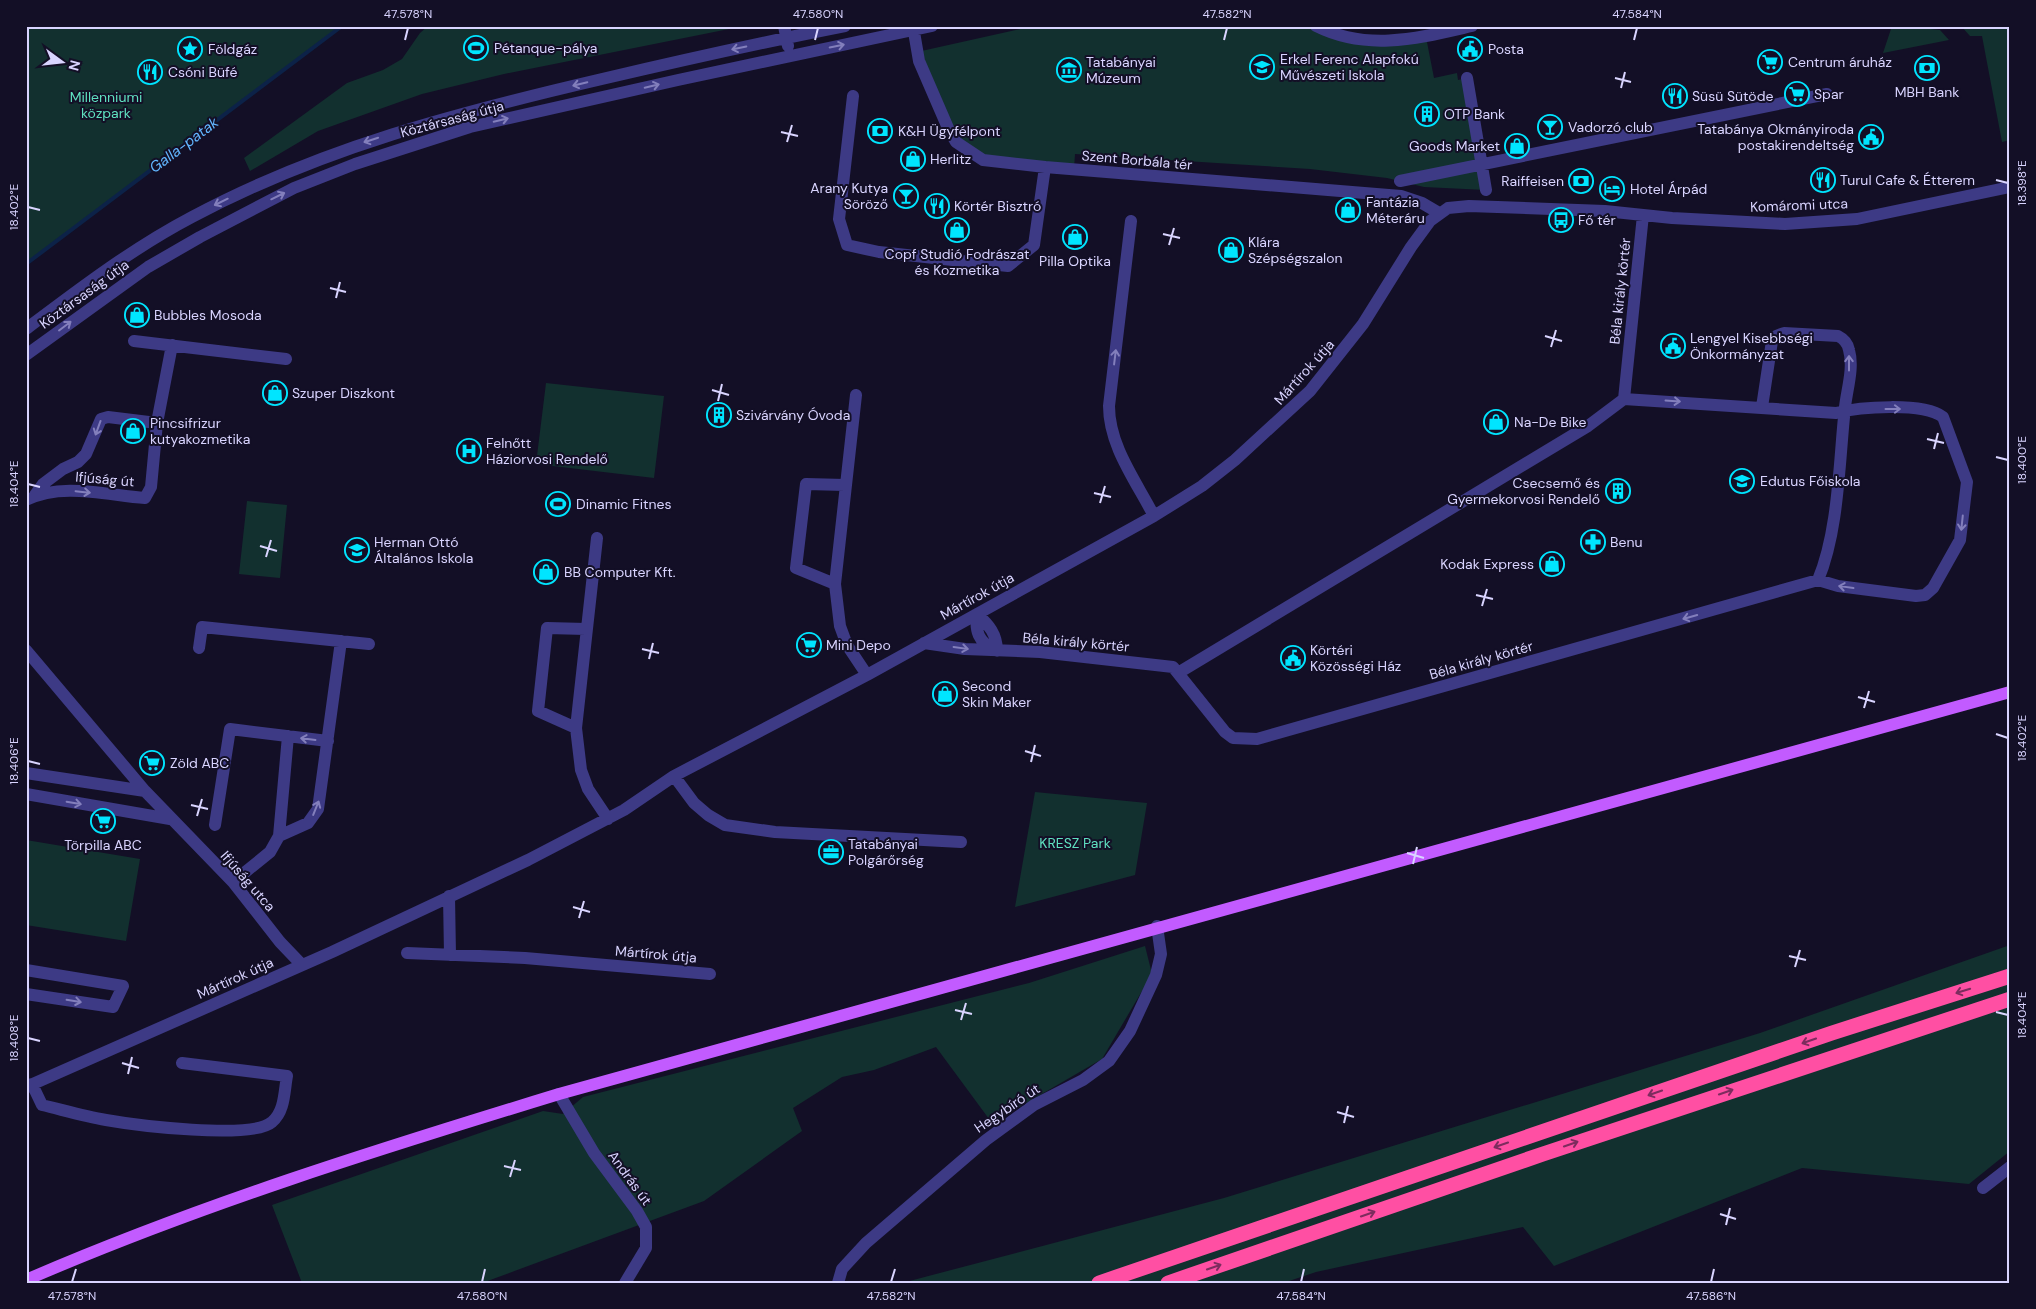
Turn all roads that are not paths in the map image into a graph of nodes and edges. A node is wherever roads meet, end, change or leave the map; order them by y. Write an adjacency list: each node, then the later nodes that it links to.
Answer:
1 (845, 26): 6 (street, Köztársaság útja)
2 (932, 26): 5 (street, Köztársaság útja)
3 (1316, 26): 4 (street)
4 (1472, 26)
5 (913, 28): 7 (street, Köztársaság útja, one-way to 5); 12 (street, Szent Borbála tér)
6 (785, 32): 7 (street); 19 (street, Köztársaság útja, one-way to 19)
7 (790, 56): 22 (street, Köztársaság útja, one-way to 7)
8 (1467, 78): 11 (street)
9 (1827, 94): 11 (street)
10 (853, 96): 12 (street)
11 (1482, 164): 13 (street); 15 (street)
12 (1045, 167): 16 (street, Szent Borbála tér)
13 (1400, 181)
14 (2010, 188): 17 (street, Komáromi utca)
15 (1486, 190)
16 (1439, 213): 17 (street, Komáromi utca); 31 (street, Mártírok útja)
17 (1643, 216): 25 (street, Béla király körtér)
18 (1131, 221): 31 (street, one-way to 18)
19 (26, 329)
20 (134, 341): 21 (street)
21 (172, 345): 23 (street); 28 (street)
22 (26, 355)
23 (286, 359)
24 (856, 395): 29 (street)
25 (1624, 399): 26 (street, one-way to 26); 43 (street)
26 (1762, 407): 27 (street); 27 (street, one-way to 26)
27 (1845, 411): 33 (street); 33 (street, one-way to 33)
28 (157, 423): 30 (street, Ifjúság út, one-way to 30); 30 (street, Ifjúság út, one-way to 28)
29 (845, 485): 34 (street); 34 (street)
30 (31, 498)
31 (1154, 516): 35 (street, Mártírok útja)
32 (597, 538): 36 (street)
33 (1818, 580): 43 (street, Béla király körtér, one-way to 43)
34 (835, 584): 44 (street)
35 (977, 614): 38 (street, Mártírok útja); 42 (street)
36 (586, 629): 46 (street); 46 (street)
37 (341, 641): 39 (street); 40 (street); 48 (street)
38 (924, 643): 42 (street, Béla király körtér, one-way to 42); 44 (street, Mártírok útja)
39 (369, 644)
40 (199, 648)
41 (26, 650): 51 (street, Ifjúság utca)
42 (997, 651): 43 (street, Béla király körtér)
43 (1178, 673)
44 (867, 675): 50 (street, Mártírok útja)
45 (2010, 692): 60 (main road)
46 (576, 728): 54 (street)
47 (288, 736): 48 (street, one-way to 47); 55 (street); 56 (street)
48 (328, 741): 56 (street, one-way to 48)
49 (26, 773): 51 (street)
50 (674, 776): 54 (street, Mártírok útja); 57 (street)
51 (145, 792): 53 (street, Ifjúság utca)
52 (26, 794): 53 (street, one-way to 53)
53 (170, 819): 58 (street, Ifjúság utca)
54 (608, 819): 59 (street, Mártírok útja)
55 (215, 825)
56 (279, 836): 58 (street)
57 (961, 842)
58 (233, 882): 63 (street, Ifjúság utca)
59 (450, 896): 62 (street); 63 (street, Mártírok útja)
60 (1157, 926): 71 (main road); 76 (street, Hegybíró út)
61 (407, 953): 62 (street, Mártírok útja)
62 (450, 955): 65 (street, Mártírok útja)
63 (302, 965): 70 (street, Mártírok útja)
64 (26, 970): 67 (street, one-way to 64)
65 (710, 974)
66 (2010, 976): 77 (highway, one-way to 77)
67 (26, 994)
68 (2010, 999): 78 (highway, one-way to 68)
69 (182, 1063): 70 (street, Mártírok útja)
70 (29, 1086)
71 (559, 1094): 74 (main road); 75 (street, András út)
72 (2010, 1167): 73 (street)
73 (1983, 1188)
74 (26, 1280)
75 (625, 1283)
76 (838, 1283)
77 (1099, 1283)
78 (1168, 1283)

